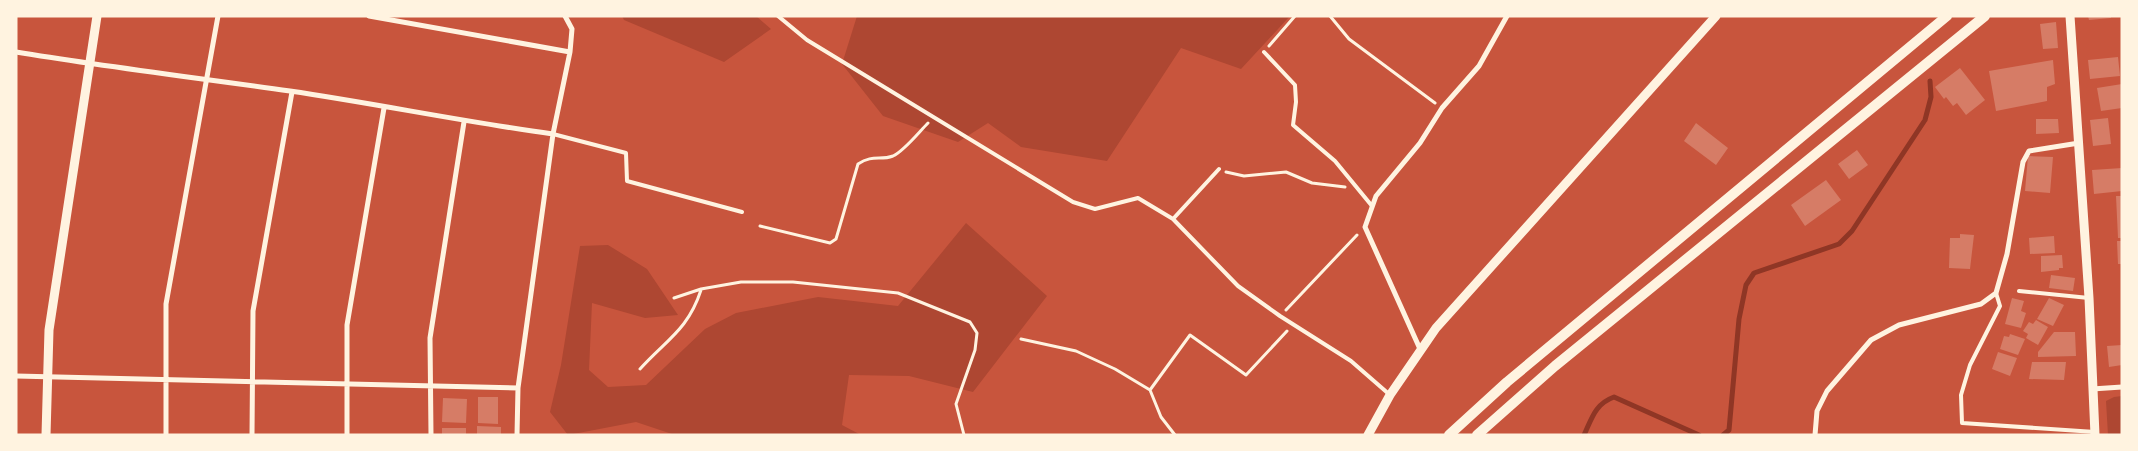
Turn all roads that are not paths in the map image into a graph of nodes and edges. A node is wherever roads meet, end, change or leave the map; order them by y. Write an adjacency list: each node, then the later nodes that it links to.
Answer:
1 (97, 16): 14 (street)
2 (218, 16): 15 (street)
3 (369, 16): 12 (street)
4 (565, 16): 12 (street)
5 (778, 16): 24 (lane)
6 (1507, 16): 22 (street)
7 (1716, 16): 28 (street)
8 (1947, 16): 47 (main road)
9 (1984, 16): 48 (main road)
10 (2070, 16): 20 (street)
11 (16, 52): 14 (street)
12 (570, 52): 19 (street)
13 (1264, 52): 22 (lane)
14 (90, 64): 15 (street); 30 (street)
15 (206, 80): 16 (street); 31 (street)
16 (292, 92): 17 (street); 32 (street)
17 (384, 108): 18 (street); 33 (street)
18 (464, 122): 19 (street); 34 (street)
19 (553, 134): 23 (lane); 36 (street)
20 (2079, 143): 26 (street); 27 (street)
21 (1219, 169): 24 (lane)
22 (1372, 206): 28 (street)
23 (742, 212)
24 (1173, 218): 38 (lane)
25 (2019, 291): 27 (lane)
26 (1996, 293): 39 (lane); 49 (street)
27 (2089, 298): 37 (street)
28 (1420, 349): 38 (street)
29 (16, 376): 30 (street)
30 (46, 377): 31 (street); 40 (street)
31 (167, 380): 32 (street); 41 (street)
32 (252, 382): 33 (street); 42 (street)
33 (348, 384): 34 (street); 43 (street)
34 (431, 386): 36 (street); 44 (street)
35 (2122, 387): 37 (street)
36 (518, 388): 45 (street)
37 (2092, 389): 39 (street)
38 (1390, 395): 46 (street)
39 (2095, 433)
40 (46, 435)
41 (166, 435)
42 (252, 435)
43 (347, 435)
44 (431, 435)
45 (517, 435)
46 (1368, 435)
47 (1449, 435)
48 (1477, 435)
49 (1815, 435)

